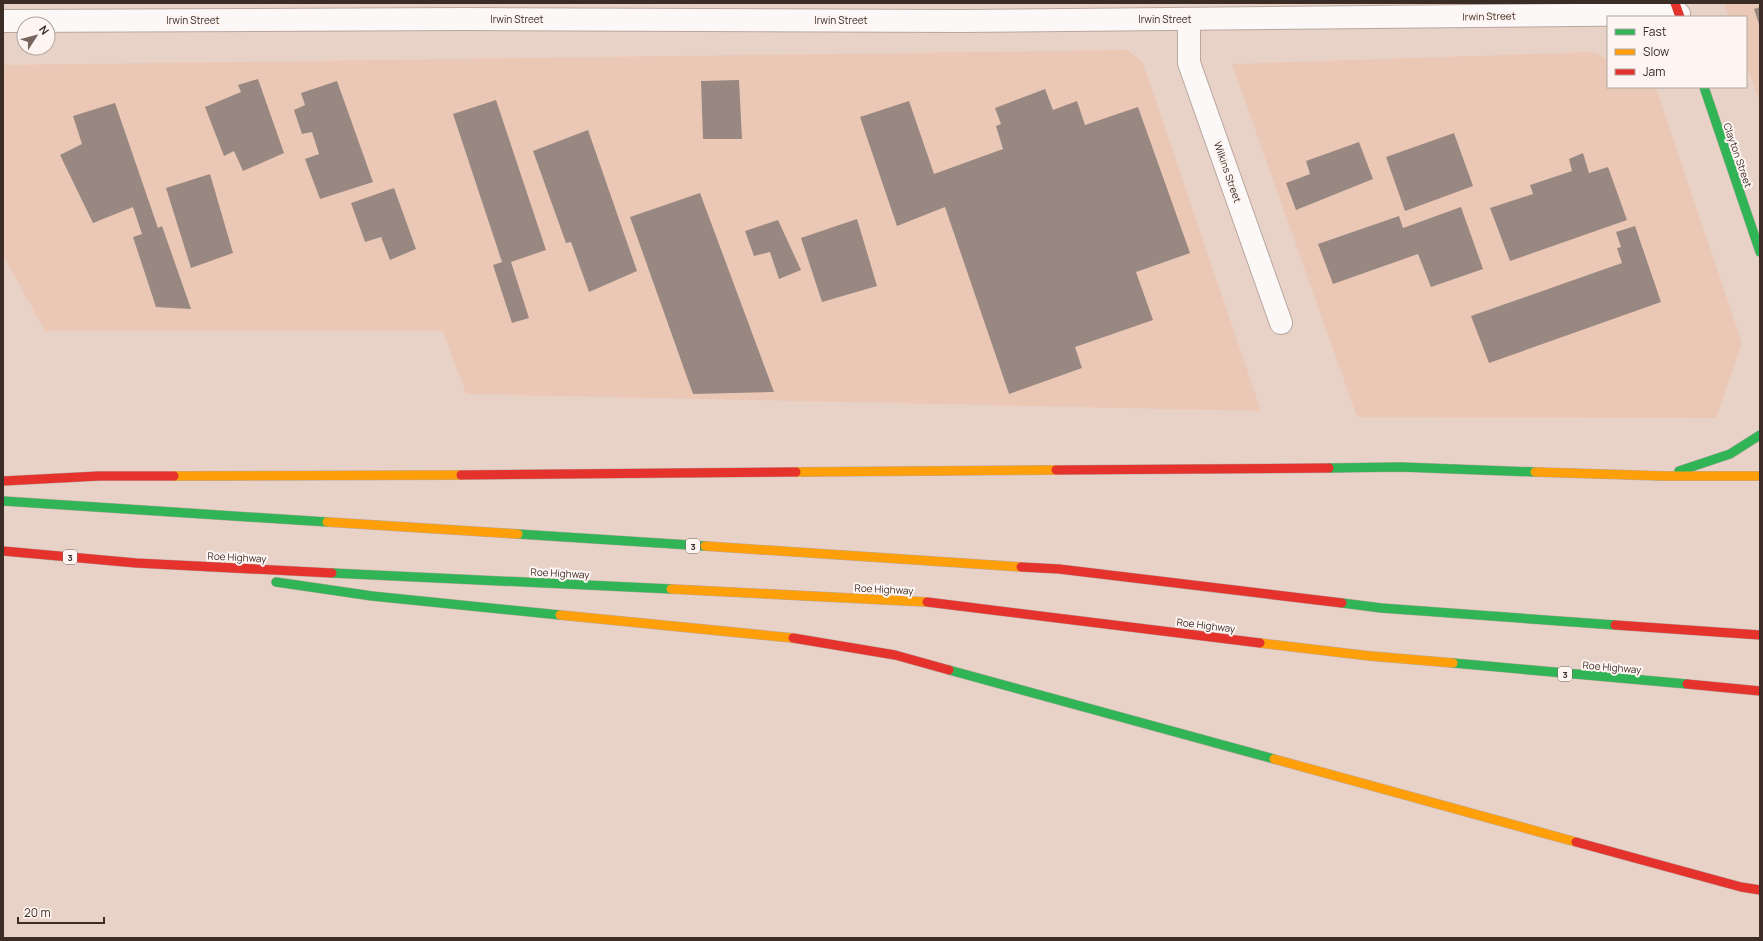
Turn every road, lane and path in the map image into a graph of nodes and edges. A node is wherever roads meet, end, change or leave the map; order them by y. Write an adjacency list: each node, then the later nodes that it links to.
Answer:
1 (465, 11): 3 (street, Irwin Street); 5 (street, Irwin Street)
2 (1678, 11): 4 (street, Irwin Street)
3 (961, 12): 4 (street, Irwin Street)
4 (1189, 19): 8 (street, Wilkins Street)
5 (3, 21)
6 (1704, 88): 7 (main road, Clayton Street)
7 (1760, 252)
8 (1281, 323)
9 (1760, 435): 10 (main road)
10 (1665, 476): 11 (main road); 12 (main road)
11 (1760, 476)
12 (3, 481)
13 (3, 501): 18 (main road, 3)
14 (3, 551): 15 (main road, Roe Highway / 3)
15 (136, 563): 16 (main road); 19 (main road, Roe Highway / 3)
16 (246, 578)
17 (270, 581): 20 (main road)
18 (1760, 634)
19 (1760, 691)
20 (1760, 890)

